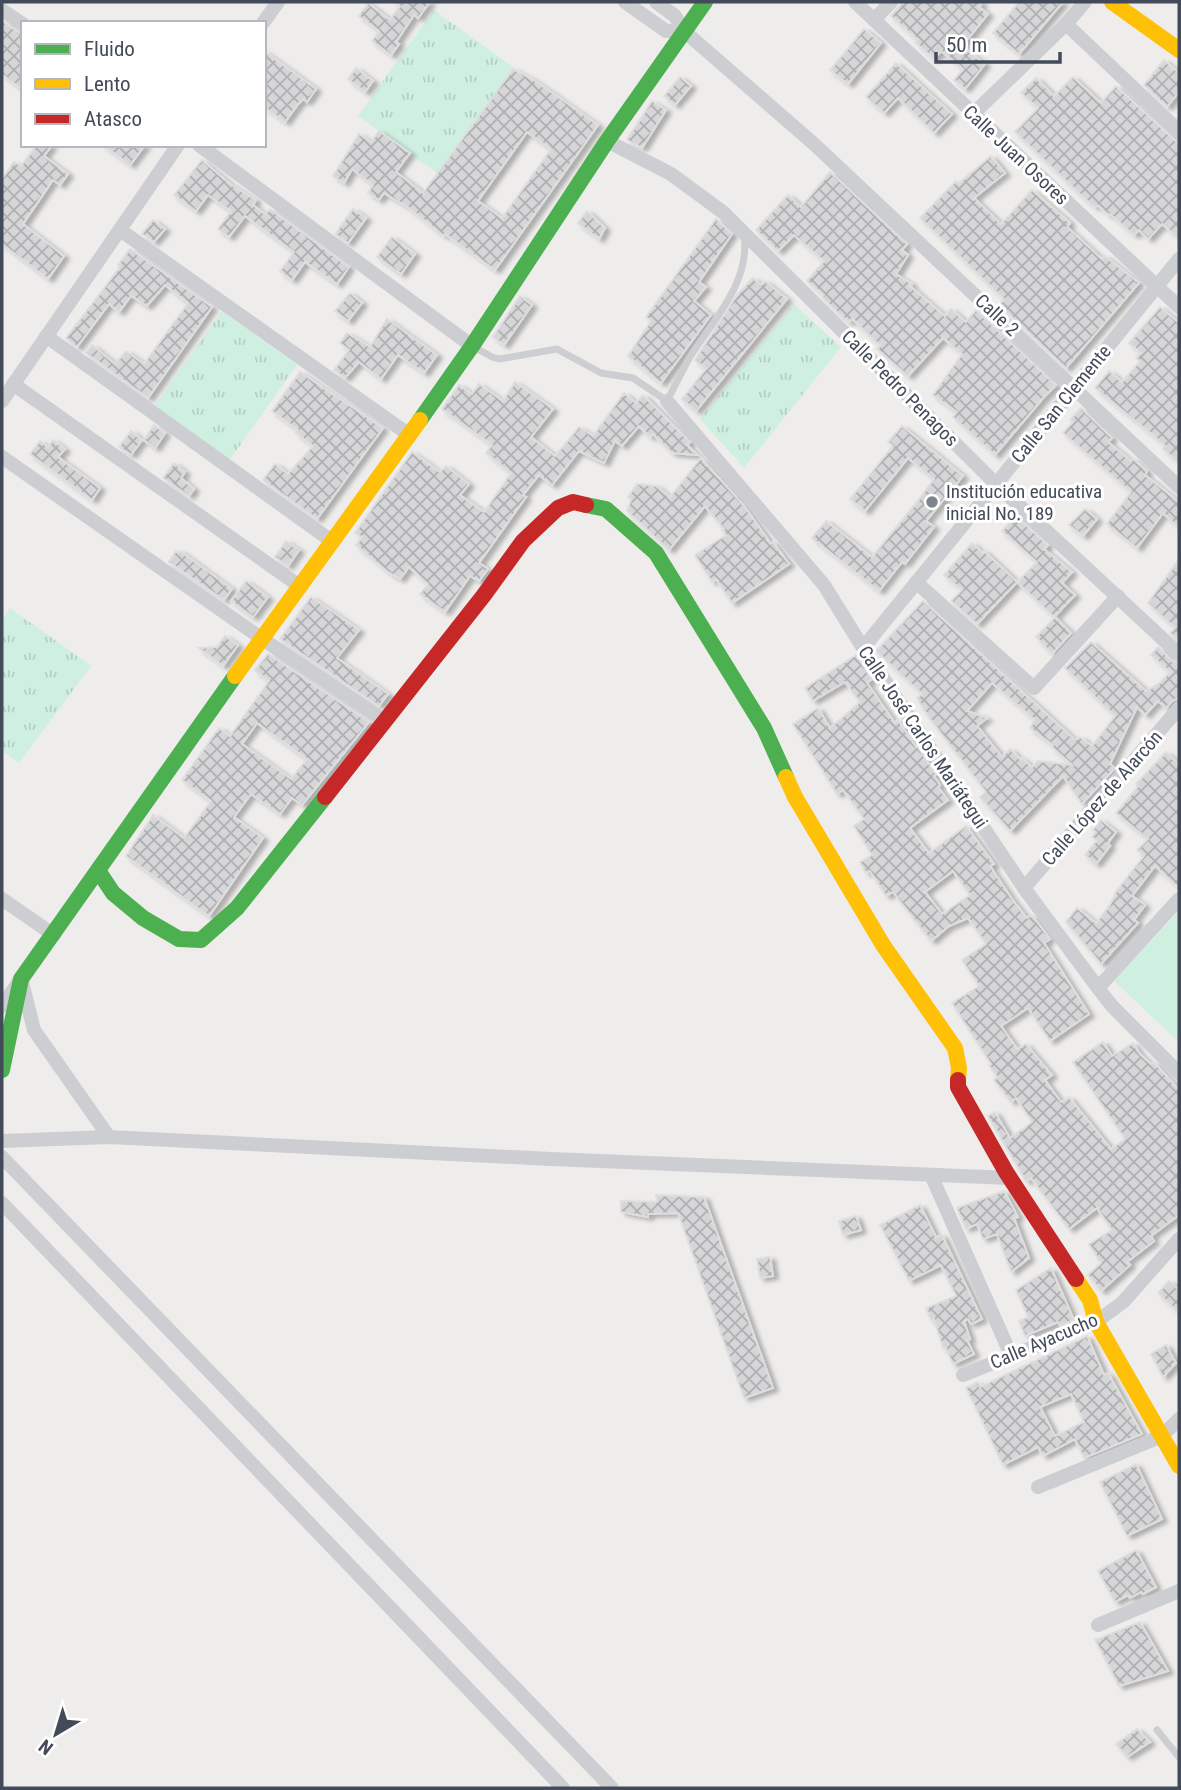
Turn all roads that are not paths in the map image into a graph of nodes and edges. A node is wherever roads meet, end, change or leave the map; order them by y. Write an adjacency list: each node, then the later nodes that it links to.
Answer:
1 (278, 2): 11 (street)
2 (625, 2): 14 (street)
3 (656, 2): 14 (street, Calle 2)
4 (705, 2): 14 (street)
5 (855, 2): 10 (street, Calle Juan Osores)
6 (891, 2): 10 (street)
7 (1084, 2): 13 (street)
8 (1112, 2): 15 (street)
9 (2, 10): 12 (street)
10 (874, 20): 16 (street, Calle Juan Osores)
11 (264, 21)
12 (21, 23)
13 (1066, 24): 16 (street); 17 (street)
14 (684, 31): 18 (street); 29 (street, Calle 2)
15 (1179, 50)
16 (973, 114): 24 (street, Calle Juan Osores)
17 (1179, 131)
18 (607, 141): 22 (street, Calle Pedro Penagos); 27 (street)
19 (177, 147): 21 (street)
20 (202, 147): 27 (street)
21 (120, 230): 26 (street); 32 (street)
22 (744, 231): 31 (lane); 34 (street, Calle Pedro Penagos)
23 (1179, 258): 24 (street, Calle San Clemente)
24 (1157, 286): 25 (street, Calle Juan Osores); 29 (street, Calle San Clemente)
25 (1179, 307)
26 (46, 336): 28 (street); 36 (street)
27 (472, 346): 31 (lane); 32 (street)
28 (13, 384): 30 (street); 38 (street)
29 (1074, 387): 34 (street, Calle San Clemente); 35 (street, Calle 2)
30 (2, 401)
31 (667, 401): 41 (street, Calle José Carlos Mariátegui)
32 (408, 434): 36 (street)
33 (2, 457): 40 (street)
34 (996, 484): 37 (street, Calle San Clemente); 39 (street, Calle Pedro Penagos)
35 (1179, 487)
36 (333, 542): 38 (street)
37 (916, 582): 39 (street); 41 (street, Calle San Clemente)
38 (301, 587): 40 (street)
39 (1118, 596): 42 (street, Calle Pedro Penagos)
40 (261, 638): 44 (street); 45 (street)
41 (863, 648): 46 (street, Calle José Carlos Mariátegui)
42 (1179, 654)
43 (1179, 708): 46 (street, Calle López de Alarcón)
44 (385, 721): 45 (street); 59 (street)
45 (99, 872): 49 (street)
46 (1024, 888): 51 (street, Calle José Carlos Mariátegui)
47 (2, 899): 49 (street)
48 (1179, 899): 51 (street)
49 (54, 935): 50 (street)
50 (21, 979): 52 (street); 53 (street); 55 (street)
51 (1098, 988): 54 (street, Calle José Carlos Mariátegui)
52 (2, 1006)
53 (2, 1070)
54 (1179, 1073)
55 (109, 1137): 56 (street); 58 (street)
56 (2, 1141)
57 (2, 1157): 74 (street)
58 (931, 1175): 59 (street); 63 (street)
59 (1010, 1178): 62 (street)
60 (2, 1203): 73 (street)
61 (1179, 1239): 62 (street, Calle Ayacucho)
62 (1096, 1322): 63 (street, Calle Ayacucho); 66 (street)
63 (1011, 1356): 64 (street, Calle Ayacucho)
64 (963, 1375)
65 (1179, 1419): 66 (street)
66 (1162, 1436): 67 (street); 68 (street)
67 (1179, 1466)
68 (1038, 1488)
69 (1179, 1591): 70 (street)
70 (1098, 1625)
71 (1157, 1730): 72 (lane)
72 (1179, 1757)
73 (564, 1788)
74 (612, 1788)

